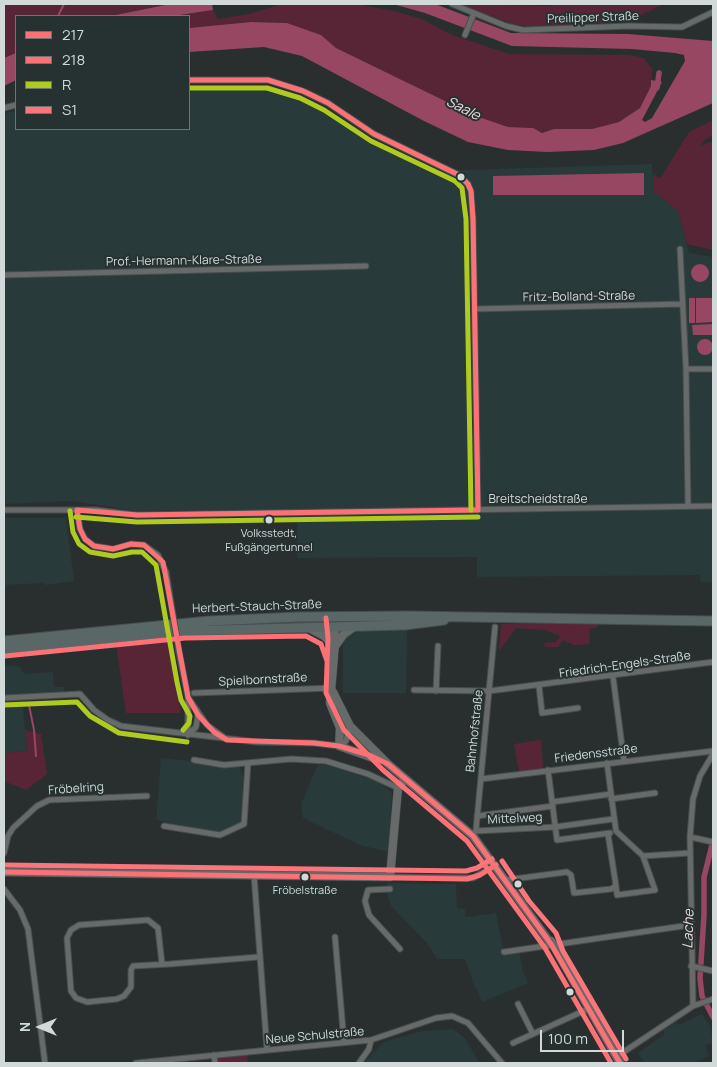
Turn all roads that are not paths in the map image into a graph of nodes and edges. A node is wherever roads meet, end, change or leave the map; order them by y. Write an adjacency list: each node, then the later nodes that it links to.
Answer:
1 (452, 4): 3 (street, Preilipper Straße)
2 (713, 12): 3 (street, Preilipper Straße)
3 (473, 14): 4 (street)
4 (466, 33)
5 (190, 80): 10 (street)
6 (680, 249): 9 (street)
7 (366, 266): 8 (street, Prof.-Hermann-Klare-Straße)
8 (4, 275)
9 (683, 304): 10 (street, Fritz-Bolland-Straße); 11 (street)
10 (474, 309): 17 (street)
11 (686, 369): 12 (street); 13 (street)
12 (713, 369)
13 (688, 506): 14 (street, Breitscheidstraße); 17 (street, Breitscheidstraße)
14 (713, 506)
15 (4, 510): 16 (street, Breitscheidstraße)
16 (77, 510): 17 (street, Breitscheidstraße); 37 (street, bridge)
17 (478, 510)
18 (333, 617): 19 (main road, Herbert-Stauch-Straße); 21 (main road); 25 (main road, Herbert-Stauch-Straße)
19 (459, 618): 20 (main road); 22 (main road, Herbert-Stauch-Straße)
20 (713, 621)
21 (333, 627): 22 (main road, Herbert-Stauch-Straße); 24 (main road, Herbert-Stauch-Straße); 26 (street)
22 (354, 627): 26 (street)
23 (495, 627): 35 (street, Bahnhofstraße)
24 (308, 628): 26 (street); 28 (main road, Herbert-Stauch-Straße)
25 (4, 640)
26 (333, 644): 32 (street)
27 (438, 646): 34 (street)
28 (4, 648)
29 (713, 662): 30 (street, Friedrich-Engels-Straße)
30 (613, 677): 31 (street, Friedrich-Engels-Straße); 47 (street)
31 (539, 686): 35 (street, Friedrich-Engels-Straße); 39 (street)
32 (333, 690): 36 (street, Spielbornstraße); 41 (street); 44 (street)
33 (414, 690): 34 (street, Friedrich-Engels-Straße)
34 (436, 691): 35 (street, Friedrich-Engels-Straße)
35 (490, 691): 53 (street, Bahnhofstraße)
36 (194, 693)
37 (188, 697): 40 (street); 42 (street)
38 (4, 698): 42 (street)
39 (578, 708)
40 (198, 715): 42 (street); 43 (street)
41 (350, 726): 44 (street); 50 (street)
42 (188, 735): 43 (street)
43 (227, 740): 44 (street)
44 (339, 746): 50 (street)
45 (713, 752): 47 (street, Friedensstraße); 66 (street)
46 (194, 760): 49 (street)
47 (624, 761): 48 (street, Friedensstraße)
48 (607, 763): 51 (street, Friedensstraße); 57 (street)
49 (248, 764): 54 (street); 61 (street)
50 (388, 764): 52 (street)
51 (548, 770): 53 (street, Friedensstraße); 58 (street, Mittelweg)
52 (405, 779): 54 (street); 64 (street)
53 (481, 779): 59 (street, Bahnhofstraße)
54 (398, 788): 74 (street)
55 (655, 793): 57 (street)
56 (147, 796): 68 (street, Fröbelring)
57 (611, 797): 58 (street); 60 (street)
58 (552, 804): 59 (street); 62 (street, Mittelweg)
59 (477, 816): 64 (street, Bahnhofstraße)
60 (613, 819): 62 (street, Mittelweg); 63 (street)
61 (164, 826)
62 (555, 827): 64 (street, Mittelweg); 65 (street, Mittelweg)
63 (616, 831): 65 (street, Mittelweg); 70 (street)
64 (474, 833): 71 (street)
65 (608, 834): 76 (street)
66 (690, 837): 67 (street); 69 (street)
67 (713, 842)
68 (4, 853)
69 (690, 853): 70 (street); 79 (street)
70 (643, 856): 76 (street)
71 (496, 865): 74 (street); 75 (street)
72 (4, 872): 73 (street)
73 (254, 875): 74 (street); 84 (street)
74 (390, 877)
75 (506, 880): 76 (street); 81 (street)
76 (616, 886)
77 (4, 889): 99 (street)
78 (390, 889): 82 (street)
79 (690, 925): 81 (street); 86 (street)
80 (335, 937): 94 (street)
81 (552, 944): 83 (street); 91 (street)
82 (400, 949)
83 (504, 952)
84 (259, 958): 85 (street); 96 (street)
85 (162, 964): 85 (street)
86 (693, 967): 87 (street); 90 (street)
87 (710, 971)
88 (711, 999): 90 (street)
89 (518, 1004): 92 (street)
90 (692, 1006): 98 (street)
91 (588, 1009): 92 (street); 98 (street)
92 (532, 1034): 95 (street)
93 (371, 1040): 94 (street, Neue Schulstraße); 102 (street); 103 (street, Neue Schulstraße)
94 (344, 1042): 96 (street, Neue Schulstraße)
95 (513, 1042)
96 (267, 1050): 97 (street, Neue Schulstraße)
97 (214, 1054): 100 (street, Neue Schulstraße); 101 (street)
98 (618, 1060)
99 (45, 1063)
100 (136, 1063)
101 (215, 1063)
102 (360, 1063)
103 (502, 1063)

